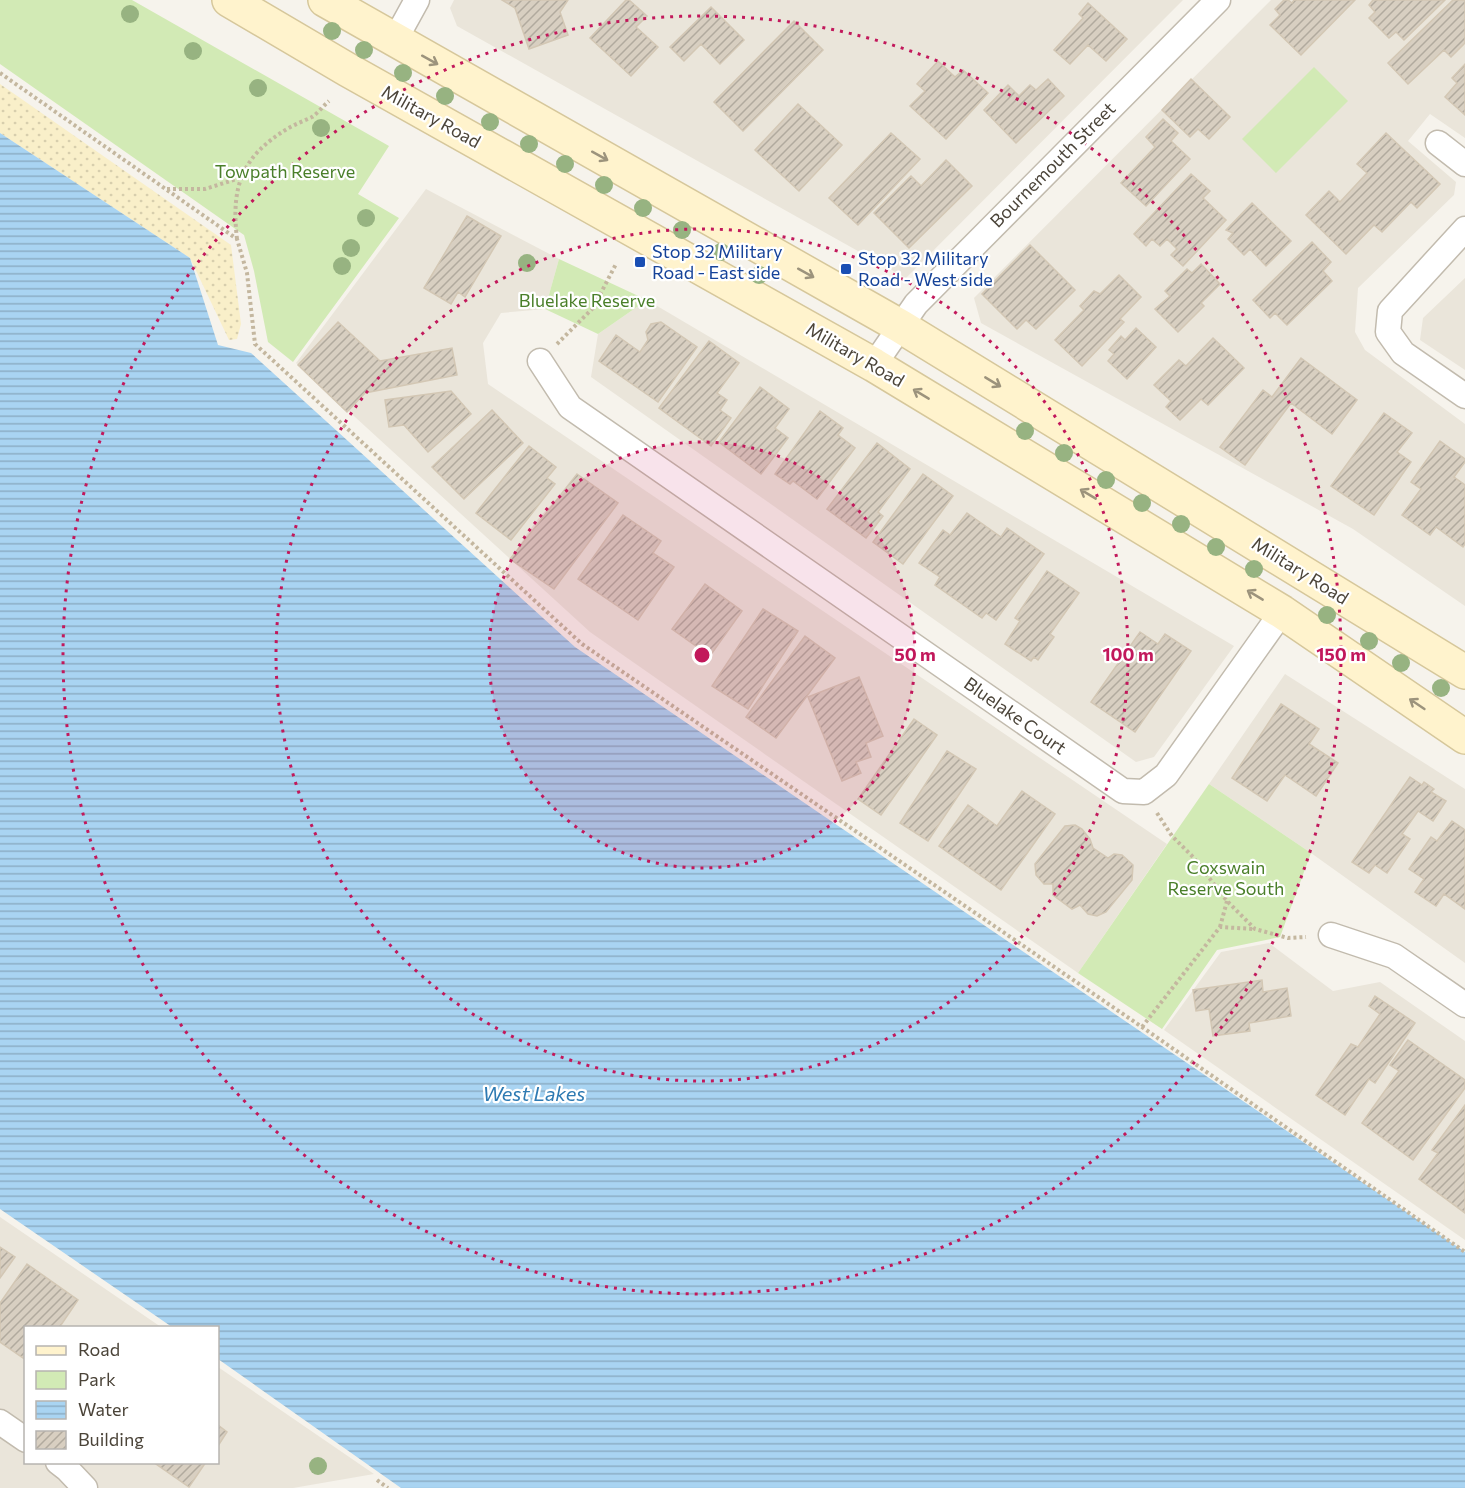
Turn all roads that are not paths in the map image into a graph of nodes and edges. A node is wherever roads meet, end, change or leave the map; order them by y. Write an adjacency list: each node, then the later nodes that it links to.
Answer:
1 (229, 0): 11 (main road, Military Road)
2 (325, 0): 5 (main road, Military Road)
3 (417, 0): 5 (street)
4 (1218, 0): 9 (street, Bournemouth Street)
5 (395, 40): 9 (main road, Military Road, one-way to 9)
6 (1438, 143): 7 (street)
7 (1465, 164)
8 (1465, 229): 12 (street)
9 (900, 326): 11 (street, Bournemouth Street); 14 (main road, Military Road, one-way to 14)
10 (540, 361): 13 (street, Bluelake Court)
11 (874, 365): 13 (main road, Military Road, one-way to 11)
12 (1465, 396)
13 (1282, 612): 15 (main road, Military Road, one-way to 13)
14 (1465, 672)
15 (1465, 737)
16 (1331, 935): 17 (street)
17 (1465, 1005)
18 (0, 1422): 19 (street)
19 (24, 1439)
20 (61, 1464): 21 (street)
21 (85, 1488)

